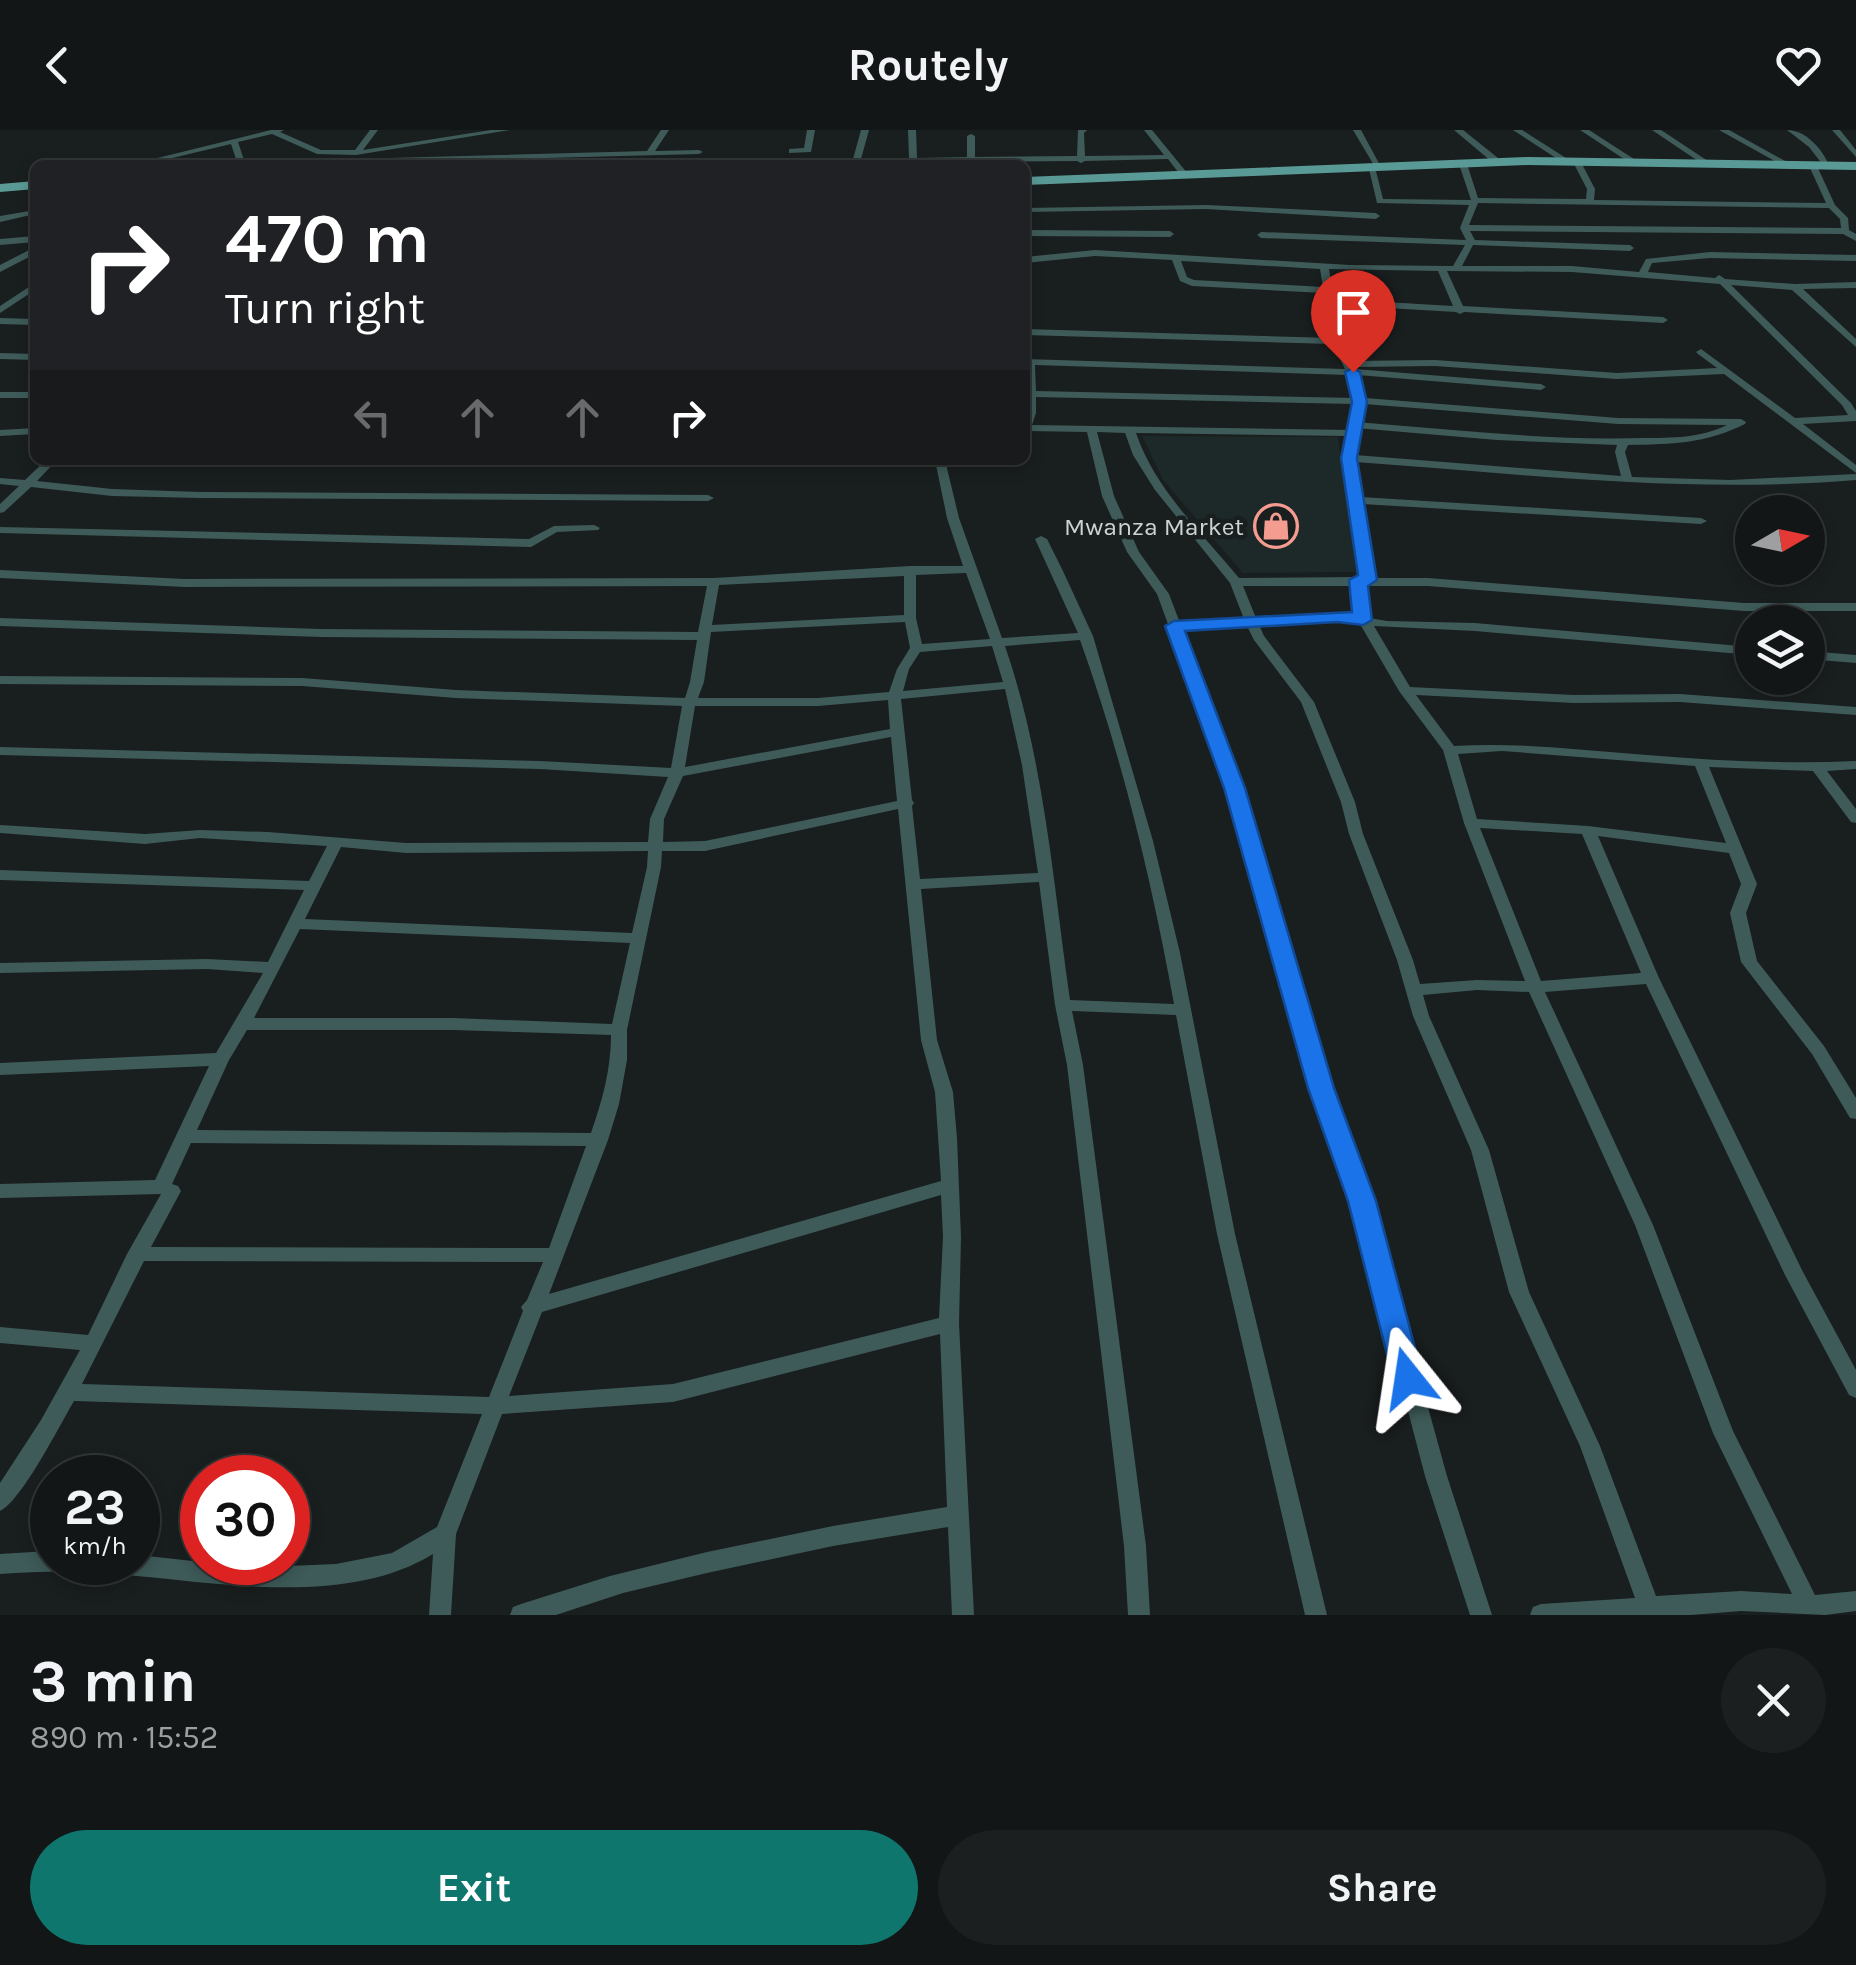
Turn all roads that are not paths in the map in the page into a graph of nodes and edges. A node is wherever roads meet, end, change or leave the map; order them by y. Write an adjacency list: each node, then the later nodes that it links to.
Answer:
1 (238, 130): 20 (street)
2 (374, 130): 26 (street)
3 (506, 130): 19 (street)
4 (665, 130): 23 (street)
5 (811, 130): 23 (street)
6 (865, 130): 32 (street)
7 (912, 130): 28 (street)
8 (1083, 130): 36 (street)
9 (1148, 130): 25 (street)
10 (1357, 130): 48 (street)
11 (1458, 130): 34 (street)
12 (1517, 130): 27 (street)
13 (1584, 130): 29 (street)
14 (1656, 130): 37 (street)
15 (1723, 130): 38 (street)
16 (1791, 130): 39 (street)
17 (1836, 130): 24 (street)
18 (276, 131): 20 (street); 26 (street)
19 (470, 133): 26 (street)
20 (255, 136): 22 (street)
21 (971, 136): 33 (street)
22 (234, 141): 30 (street); 31 (street)
23 (650, 153): 26 (street)
24 (1856, 155)
25 (1172, 157): 36 (street); 44 (street)
26 (353, 158)
27 (1562, 158)
28 (912, 159): 32 (street); 33 (street)
29 (1630, 159)
30 (154, 160)
31 (240, 160)
32 (857, 160)
33 (971, 160)
34 (1495, 160)
35 (1030, 161): 36 (street)
36 (1081, 161)
37 (1704, 161)
38 (1782, 162)
39 (1826, 163)
40 (1578, 164): 49 (street)
41 (1856, 166): 45 (main road)
42 (1464, 167): 48 (street)
43 (1814, 168): 51 (street)
44 (1184, 174)
45 (1030, 181)
46 (30, 185): 47 (main road)
47 (0, 188)
48 (1475, 202): 49 (street); 56 (street)
49 (1590, 202): 50 (street)
50 (1724, 204): 51 (street); 57 (street)
51 (1831, 206): 59 (street)
52 (1030, 210): 54 (street)
53 (30, 213): 55 (street)
54 (1376, 216)
55 (0, 219)
56 (1464, 228): 57 (street); 65 (street)
57 (1746, 228): 59 (street)
58 (1030, 232): 60 (street)
59 (1846, 232): 63 (street)
60 (1071, 234): 61 (street); 69 (street)
61 (1170, 234)
62 (1260, 235): 65 (street)
63 (1856, 238)
64 (30, 239): 66 (street)
65 (1471, 241): 67 (street); 74 (street)
66 (0, 242)
67 (1630, 248)
68 (30, 253): 76 (street)
69 (1081, 254): 70 (street); 72 (street)
70 (1175, 256): 73 (street); 84 (street)
71 (1856, 258): 77 (street)
72 (1030, 259)
73 (1324, 266): 75 (street); 84 (street)
74 (1457, 267): 75 (street); 77 (street)
75 (1442, 268): 86 (street)
76 (0, 269)
77 (1642, 273): 78 (street)
78 (1719, 278): 80 (street); 106 (street)
79 (1856, 285): 80 (street)
80 (1795, 286): 92 (street)
81 (30, 288): 82 (street)
82 (0, 290)
83 (30, 290): 85 (street)
84 (1330, 296): 86 (street); 91 (street)
85 (0, 310)
86 (1460, 311): 87 (street)
87 (1663, 320)
88 (0, 321): 89 (street)
89 (30, 322)
90 (1030, 332): 91 (street)
91 (1337, 341): 97 (street)
92 (1856, 344)
93 (1702, 352): 99 (street)
94 (0, 356): 95 (street)
95 (30, 356)
96 (1030, 362): 97 (street)
97 (1351, 368): 98 (street); 104 (street)
98 (1423, 371): 99 (street); 100 (street); 105 (street)
99 (1726, 371): 106 (street)
100 (1542, 387)
101 (1030, 394): 104 (street)
102 (0, 395): 103 (street)
103 (30, 395)
104 (1360, 402): 105 (street); 108 (street)
105 (1430, 410): 109 (street); 114 (street)
106 (1793, 421): 118 (street)
107 (1030, 428): 110 (street)
108 (1354, 429): 109 (street); 112 (street); 115 (street)
109 (1435, 429): 114 (street)
110 (1091, 430): 112 (street); 140 (street)
111 (30, 431): 113 (street)
112 (1130, 432): 134 (street)
113 (0, 433)
114 (1624, 442): 119 (street)
115 (1349, 458): 119 (street); 123 (street)
116 (47, 465): 121 (street)
117 (941, 465): 129 (street)
118 (1856, 473): 119 (street)
119 (1627, 479)
120 (0, 481): 121 (street)
121 (31, 482): 122 (street); 124 (street)
122 (708, 498)
123 (1356, 500): 125 (street); 132 (street)
124 (0, 510)
125 (1700, 521)
126 (594, 528): 127 (street)
127 (0, 530)
128 (1041, 539): 142 (street)
129 (967, 569): 130 (street); 143 (street)
130 (910, 570): 133 (street); 136 (street)
131 (0, 574): 133 (street)
132 (1363, 580): 134 (street); 135 (street); 137 (street)
133 (714, 582): 141 (street)
134 (1236, 582): 139 (street)
135 (1856, 607)
136 (910, 618): 141 (street); 144 (street)
137 (1363, 620): 139 (street); 145 (street); 150 (street)
138 (0, 622): 141 (street)
139 (1255, 623): 140 (street); 179 (street)
140 (1174, 626): 213 (street)
141 (705, 632): 152 (street)
142 (1087, 636): 143 (street); 181 (street)
143 (999, 643): 144 (street); 149 (street)
144 (916, 648): 151 (street)
145 (1735, 650)
146 (1825, 657): 147 (street)
147 (1856, 659)
148 (0, 680): 152 (street)
149 (1011, 685): 151 (street); 170 (street)
150 (1406, 692): 153 (street); 155 (street)
151 (894, 698): 152 (street); 154 (street)
152 (691, 702): 160 (street)
153 (1856, 711)
154 (898, 732): 160 (street); 161 (street)
155 (1450, 750): 157 (street); 163 (street)
156 (0, 751): 160 (street)
157 (1701, 763): 159 (street); 168 (street)
158 (1856, 765): 159 (street)
159 (1817, 766): 162 (street)
160 (677, 773): 167 (street)
161 (907, 803): 167 (street); 171 (street)
162 (1856, 819)
163 (1471, 824): 165 (street); 178 (street)
164 (0, 829): 166 (street)
165 (1588, 830): 168 (street); 177 (street)
166 (335, 844): 167 (street); 172 (street)
167 (654, 847): 174 (street)
168 (1732, 849): 186 (street)
169 (0, 874): 172 (street)
170 (1045, 876): 171 (street); 180 (street)
171 (916, 884): 189 (street)
172 (314, 886): 173 (street)
173 (296, 924): 174 (street); 176 (street)
174 (638, 938): 183 (street)
175 (0, 968): 176 (street)
176 (273, 968): 182 (street)
177 (1650, 978): 178 (street); 198 (street)
178 (1535, 987): 179 (street); 206 (street)
179 (1414, 990): 207 (street)
180 (1063, 1005): 181 (street); 211 (street)
181 (1183, 1010): 212 (street)
182 (242, 1024): 183 (street); 184 (street)
183 (619, 1030): 188 (street)
184 (221, 1059): 185 (street); 187 (street)
185 (0, 1069)
186 (1856, 1114)
187 (188, 1136): 188 (street); 190 (street)
188 (599, 1140): 193 (street)
189 (950, 1185): 194 (street); 195 (street)
190 (162, 1187): 191 (street); 192 (street)
191 (0, 1191)
192 (136, 1254): 193 (street); 197 (street)
193 (554, 1254): 194 (street)
194 (532, 1308): 200 (street)
195 (948, 1324): 200 (street); 202 (street)
196 (0, 1336): 197 (street)
197 (91, 1343): 199 (street)
198 (1856, 1389)
199 (71, 1392): 200 (street); 201 (street)
200 (495, 1406): 203 (street)
201 (0, 1501)
202 (960, 1515): 209 (street); 210 (street)
203 (445, 1534): 204 (street); 208 (street)
204 (0, 1564)
205 (1856, 1600): 206 (street)
206 (1811, 1610): 207 (street)
207 (1652, 1612): 214 (street)
208 (440, 1615)
209 (521, 1615)
210 (963, 1615)
211 (1140, 1615)
212 (1316, 1615)
213 (1481, 1615)
214 (1541, 1615)

